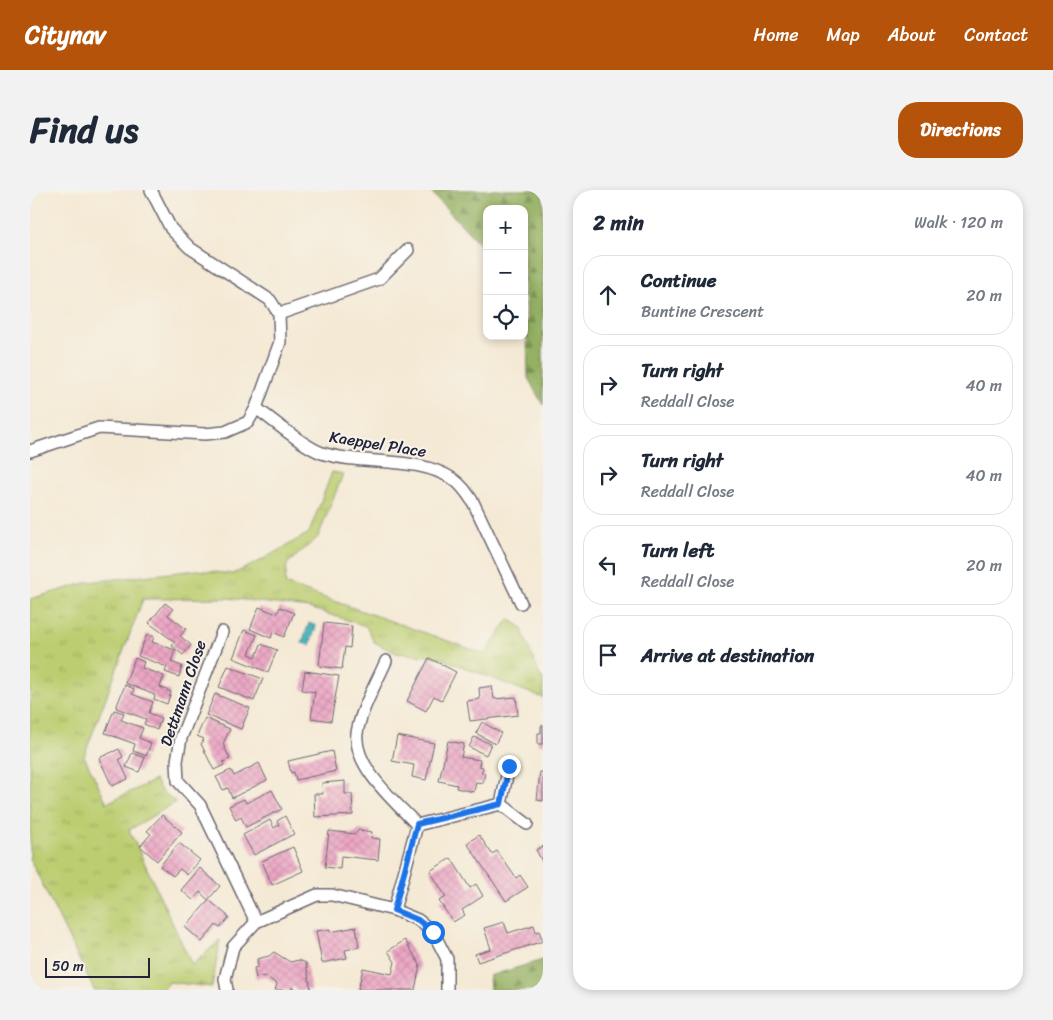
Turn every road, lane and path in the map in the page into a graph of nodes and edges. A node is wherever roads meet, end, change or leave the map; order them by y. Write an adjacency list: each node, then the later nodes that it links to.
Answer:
1 (151, 190): 3 (street)
2 (408, 250): 3 (street)
3 (279, 314): 4 (street)
4 (256, 408): 5 (street); 6 (street, Kaeppel Place)
5 (30, 451)
6 (521, 603)
7 (222, 632): 14 (street, Dettmann Close)
8 (386, 661): 11 (street)
9 (509, 766): 10 (street)
10 (501, 804): 11 (street); 12 (street)
11 (417, 824): 13 (street)
12 (527, 824)
13 (394, 910): 14 (street); 16 (street)
14 (256, 922): 15 (street)
15 (227, 990)
16 (447, 990)

